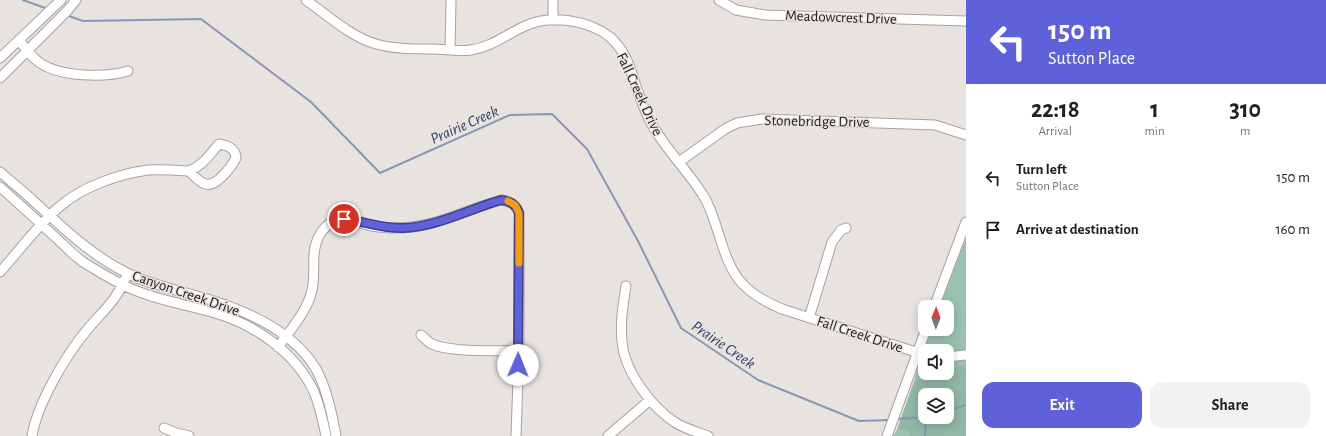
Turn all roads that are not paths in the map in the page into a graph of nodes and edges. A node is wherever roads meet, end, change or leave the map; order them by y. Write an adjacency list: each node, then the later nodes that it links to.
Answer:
1 (76, 0): 11 (street)
2 (306, 0): 10 (street, Fall Creek Drive)
3 (451, 0): 10 (street)
4 (553, 0): 7 (street)
5 (720, 0): 8 (street, Meadowcrest Drive)
6 (59, 2): 9 (street)
7 (553, 20): 10 (street, Fall Creek Drive); 16 (street, Fall Creek Drive)
8 (966, 21)
9 (19, 40): 11 (street); 12 (street)
10 (450, 50)
11 (28, 51): 13 (street); 14 (street)
12 (0, 58)
13 (128, 71)
14 (0, 78)
15 (966, 135): 16 (street, Stonebridge Drive)
16 (679, 162): 29 (street, Fall Creek Drive)
17 (188, 171): 17 (street); 20 (street)
18 (0, 172): 20 (street, Canyon Creek Drive)
19 (0, 187): 22 (street, Canyon Creek Drive)
20 (50, 216): 22 (street); 25 (street, Canyon Creek Drive)
21 (966, 222): 28 (street)
22 (42, 224): 24 (street); 26 (street, Canyon Creek Drive)
23 (846, 228): 29 (street)
24 (0, 272)
25 (127, 273): 26 (street); 31 (street, Canyon Creek Drive)
26 (123, 285): 32 (street, Canyon Creek Drive); 40 (street)
27 (626, 286): 38 (street)
28 (937, 300)
29 (809, 318): 34 (street, Fall Creek Drive)
30 (421, 335): 33 (street)
31 (286, 337): 32 (street); 33 (street); 43 (street, Canyon Creek Drive)
32 (278, 347): 42 (street, Canyon Creek Drive)
33 (519, 351): 44 (street)
34 (918, 353)
35 (966, 354): 36 (street)
36 (954, 356)
37 (918, 361): 47 (street)
38 (650, 400): 45 (street); 46 (street)
39 (164, 428): 41 (street)
40 (32, 436)
41 (189, 436)
42 (326, 436)
43 (336, 436)
44 (516, 436)
45 (608, 436)
46 (708, 436)
47 (887, 436)

